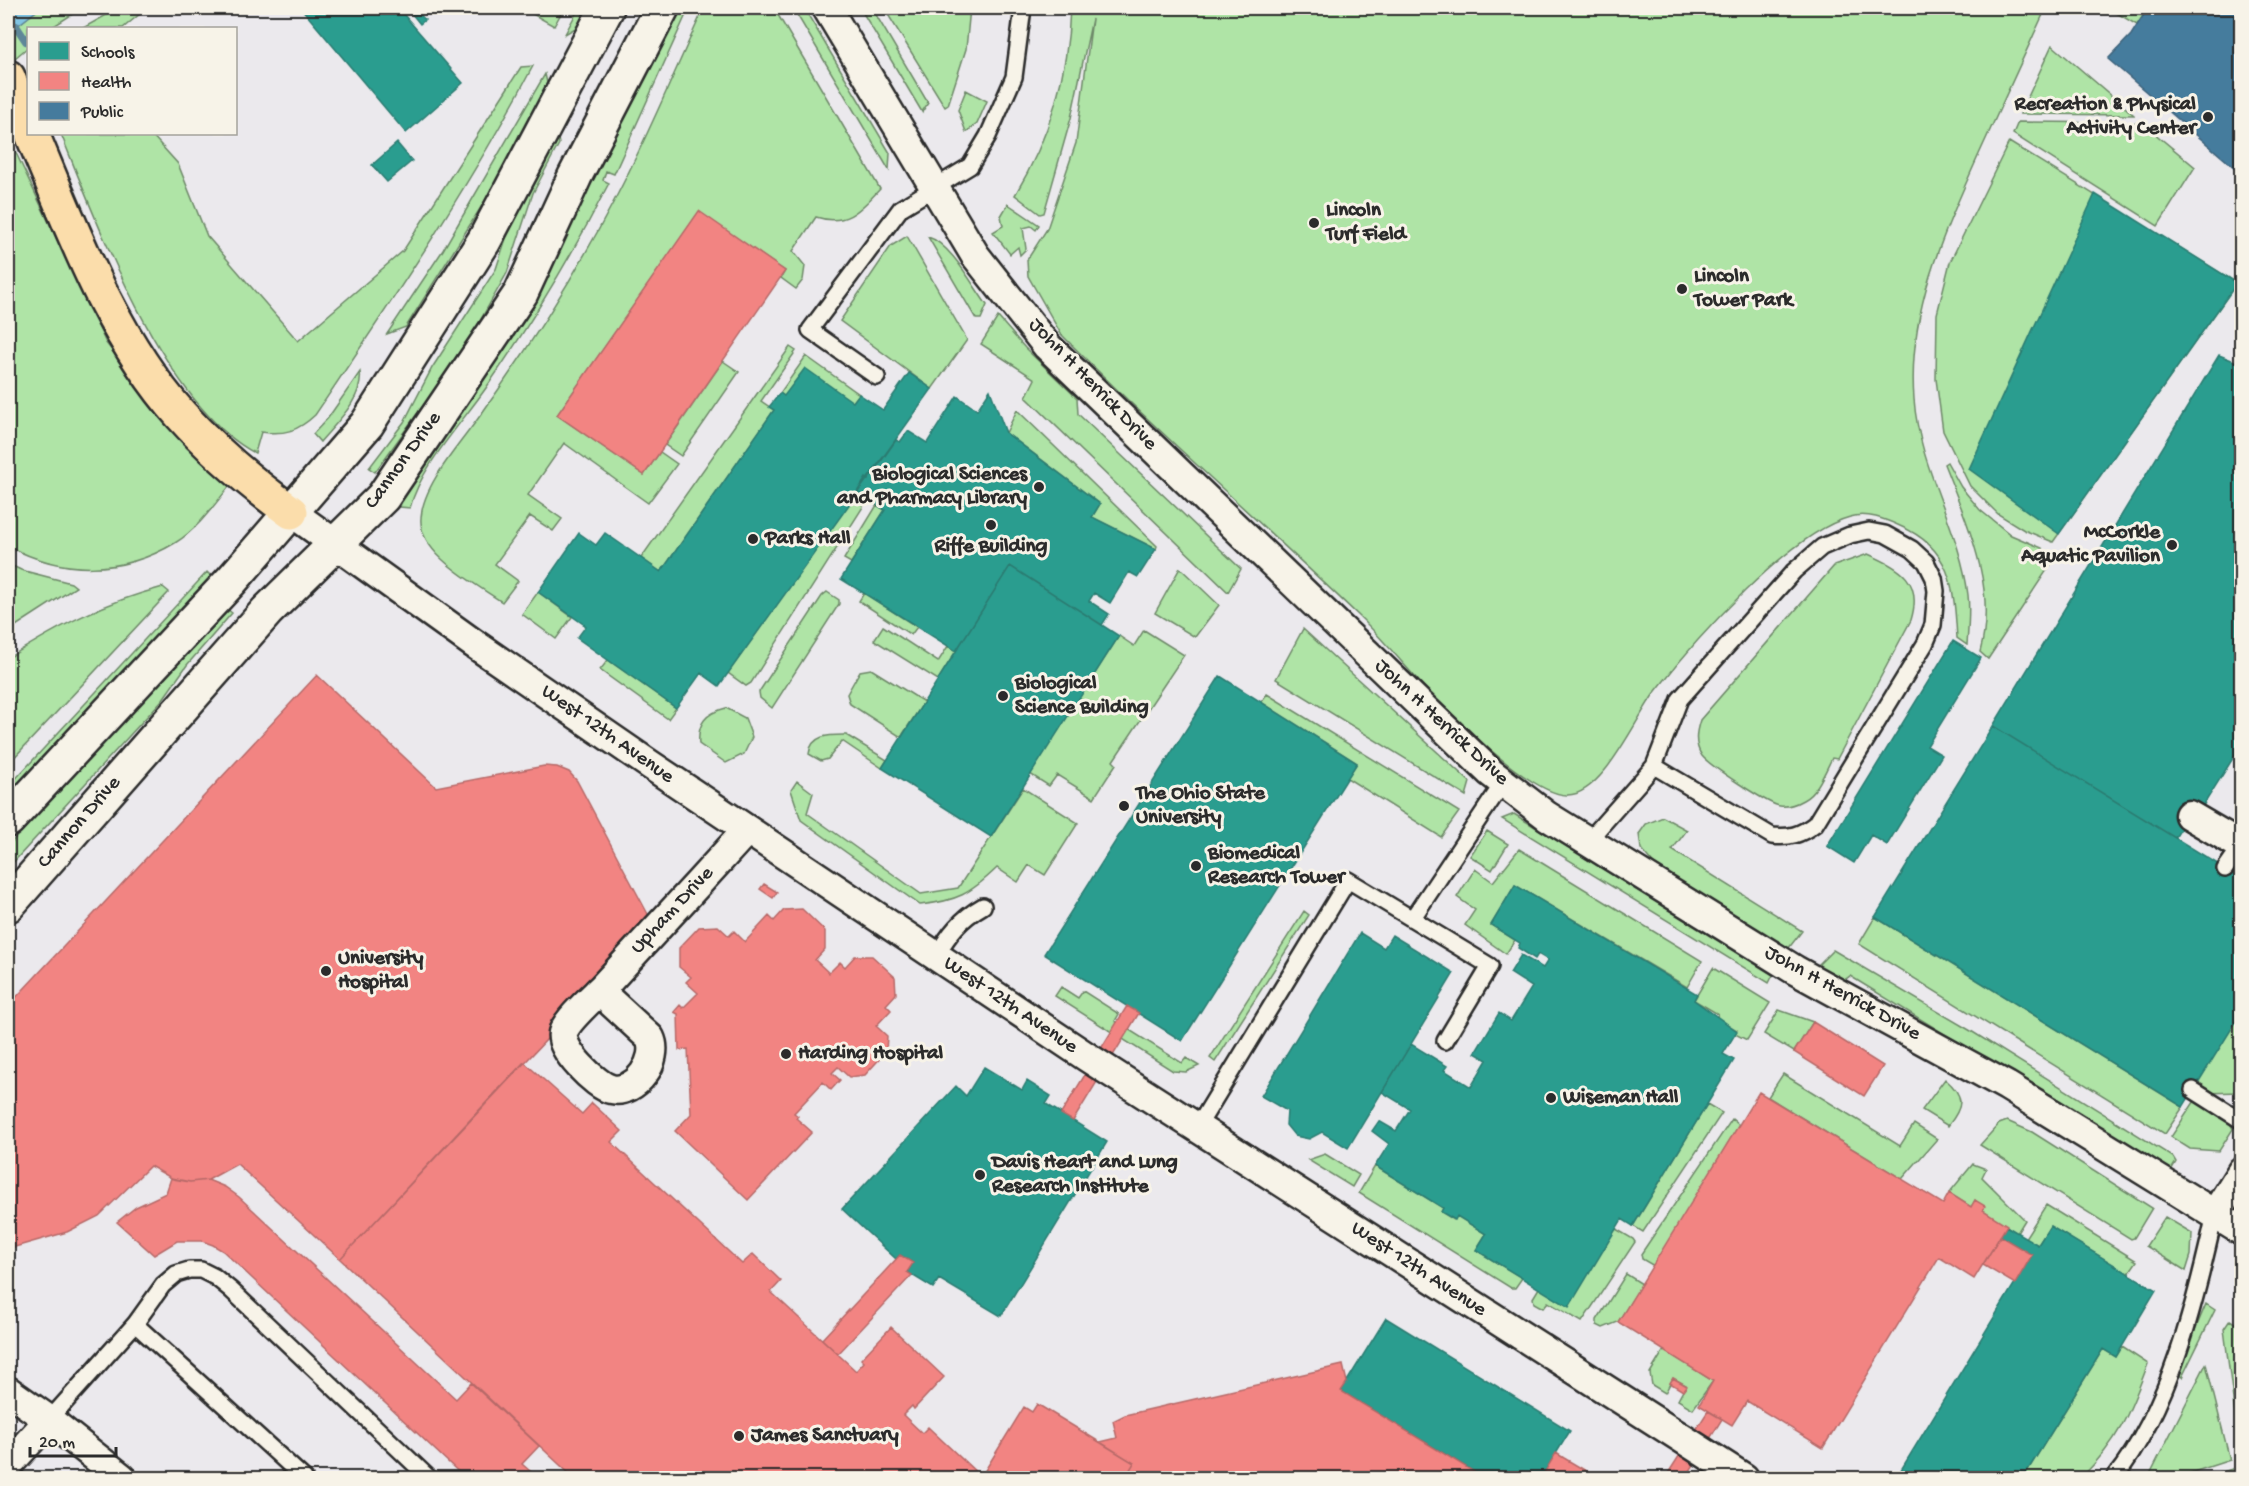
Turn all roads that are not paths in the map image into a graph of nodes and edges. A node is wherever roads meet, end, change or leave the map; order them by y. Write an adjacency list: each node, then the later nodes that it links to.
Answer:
1 (607, 8): 10 (street)
2 (662, 8): 11 (street, Cannon Drive)
3 (827, 8): 8 (street, John H Herrick Drive)
4 (1023, 8): 8 (lane)
5 (8, 76): 6 (highway)
6 (27, 122)
7 (32, 135): 10 (highway)
8 (935, 189): 9 (lane); 13 (street, John H Herrick Drive)
9 (877, 377)
10 (291, 512): 11 (street, West 12th Avenue); 15 (street)
11 (336, 544): 16 (street, West 12th Avenue); 20 (street, Cannon Drive)
12 (1654, 766): 12 (lane); 17 (lane)
13 (1503, 783): 17 (street, John H Herrick Drive); 22 (lane)
14 (2189, 815): 18 (street)
15 (8, 820)
16 (747, 830): 23 (street, West 12th Avenue); 24 (street, Upham Drive)
17 (1587, 842): 30 (street, John H Herrick Drive)
18 (2241, 846): 19 (lane)
19 (2225, 869)
20 (8, 905)
21 (983, 906): 23 (lane)
22 (1412, 919): 25 (lane); 28 (lane)
23 (936, 956): 28 (street, West 12th Avenue)
24 (599, 991)
25 (1445, 1041)
26 (2193, 1090): 27 (lane)
27 (2241, 1121)
28 (1197, 1128): 39 (street, West 12th Avenue)
29 (2241, 1171): 30 (street)
30 (2215, 1214): 31 (street, John H Herrick Drive); 40 (lane)
31 (2241, 1231)
32 (135, 1324): 34 (lane); 37 (lane); 38 (lane)
33 (8, 1391): 34 (street)
34 (49, 1420): 35 (street); 36 (street)
35 (8, 1465)
36 (122, 1479)
37 (304, 1479)
38 (429, 1479)
39 (1744, 1479)
40 (2114, 1479)

